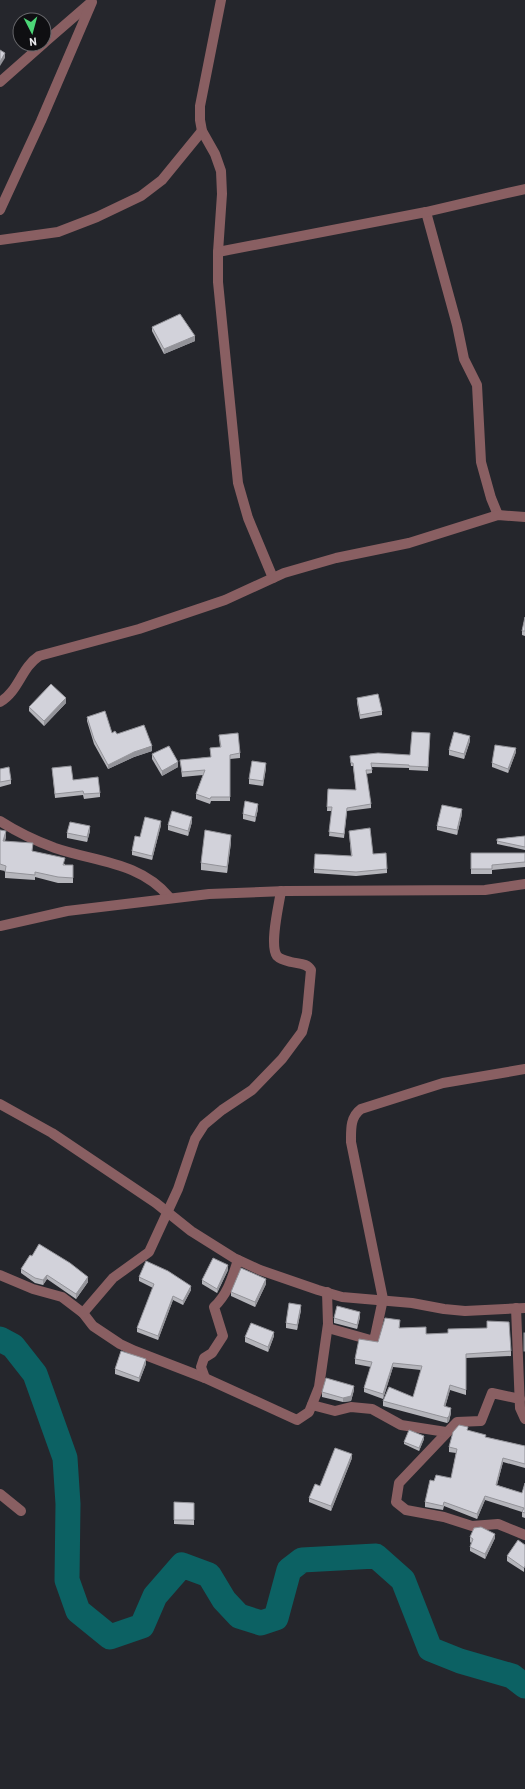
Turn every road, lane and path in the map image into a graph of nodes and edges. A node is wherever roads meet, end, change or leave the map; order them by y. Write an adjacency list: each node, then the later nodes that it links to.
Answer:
1 (221, 0): 6 (street)
2 (92, 1): 3 (street); 8 (street)
3 (52, 36)
4 (34, 52): 5 (street)
5 (0, 82)
6 (202, 131): 10 (street); 11 (street)
7 (525, 189): 9 (street)
8 (0, 210)
9 (426, 212): 11 (street); 12 (street)
10 (0, 240)
11 (218, 252): 14 (street)
12 (498, 515): 13 (street); 14 (street)
13 (525, 517)
14 (272, 578): 15 (street)
15 (0, 702)
16 (0, 821): 19 (street)
17 (525, 884): 18 (street)
18 (281, 891): 19 (street); 23 (street)
19 (169, 898): 20 (street)
20 (0, 926)
21 (525, 1069): 27 (street)
22 (0, 1104): 23 (street)
23 (169, 1213): 24 (street); 29 (street)
24 (238, 1260): 26 (street); 31 (street)
25 (0, 1275): 29 (street)
26 (326, 1292): 27 (street); 30 (street)
27 (384, 1299): 28 (street); 30 (street)
28 (521, 1308): 32 (street)
29 (83, 1312): 31 (street)
30 (328, 1328): 33 (street)
31 (205, 1378): 33 (street)
32 (520, 1398): 34 (street); 35 (street)
33 (312, 1405): 35 (street)
34 (525, 1419)
35 (446, 1432): 38 (street)
36 (0, 1494): 37 (street)
37 (21, 1511)
38 (525, 1535)

